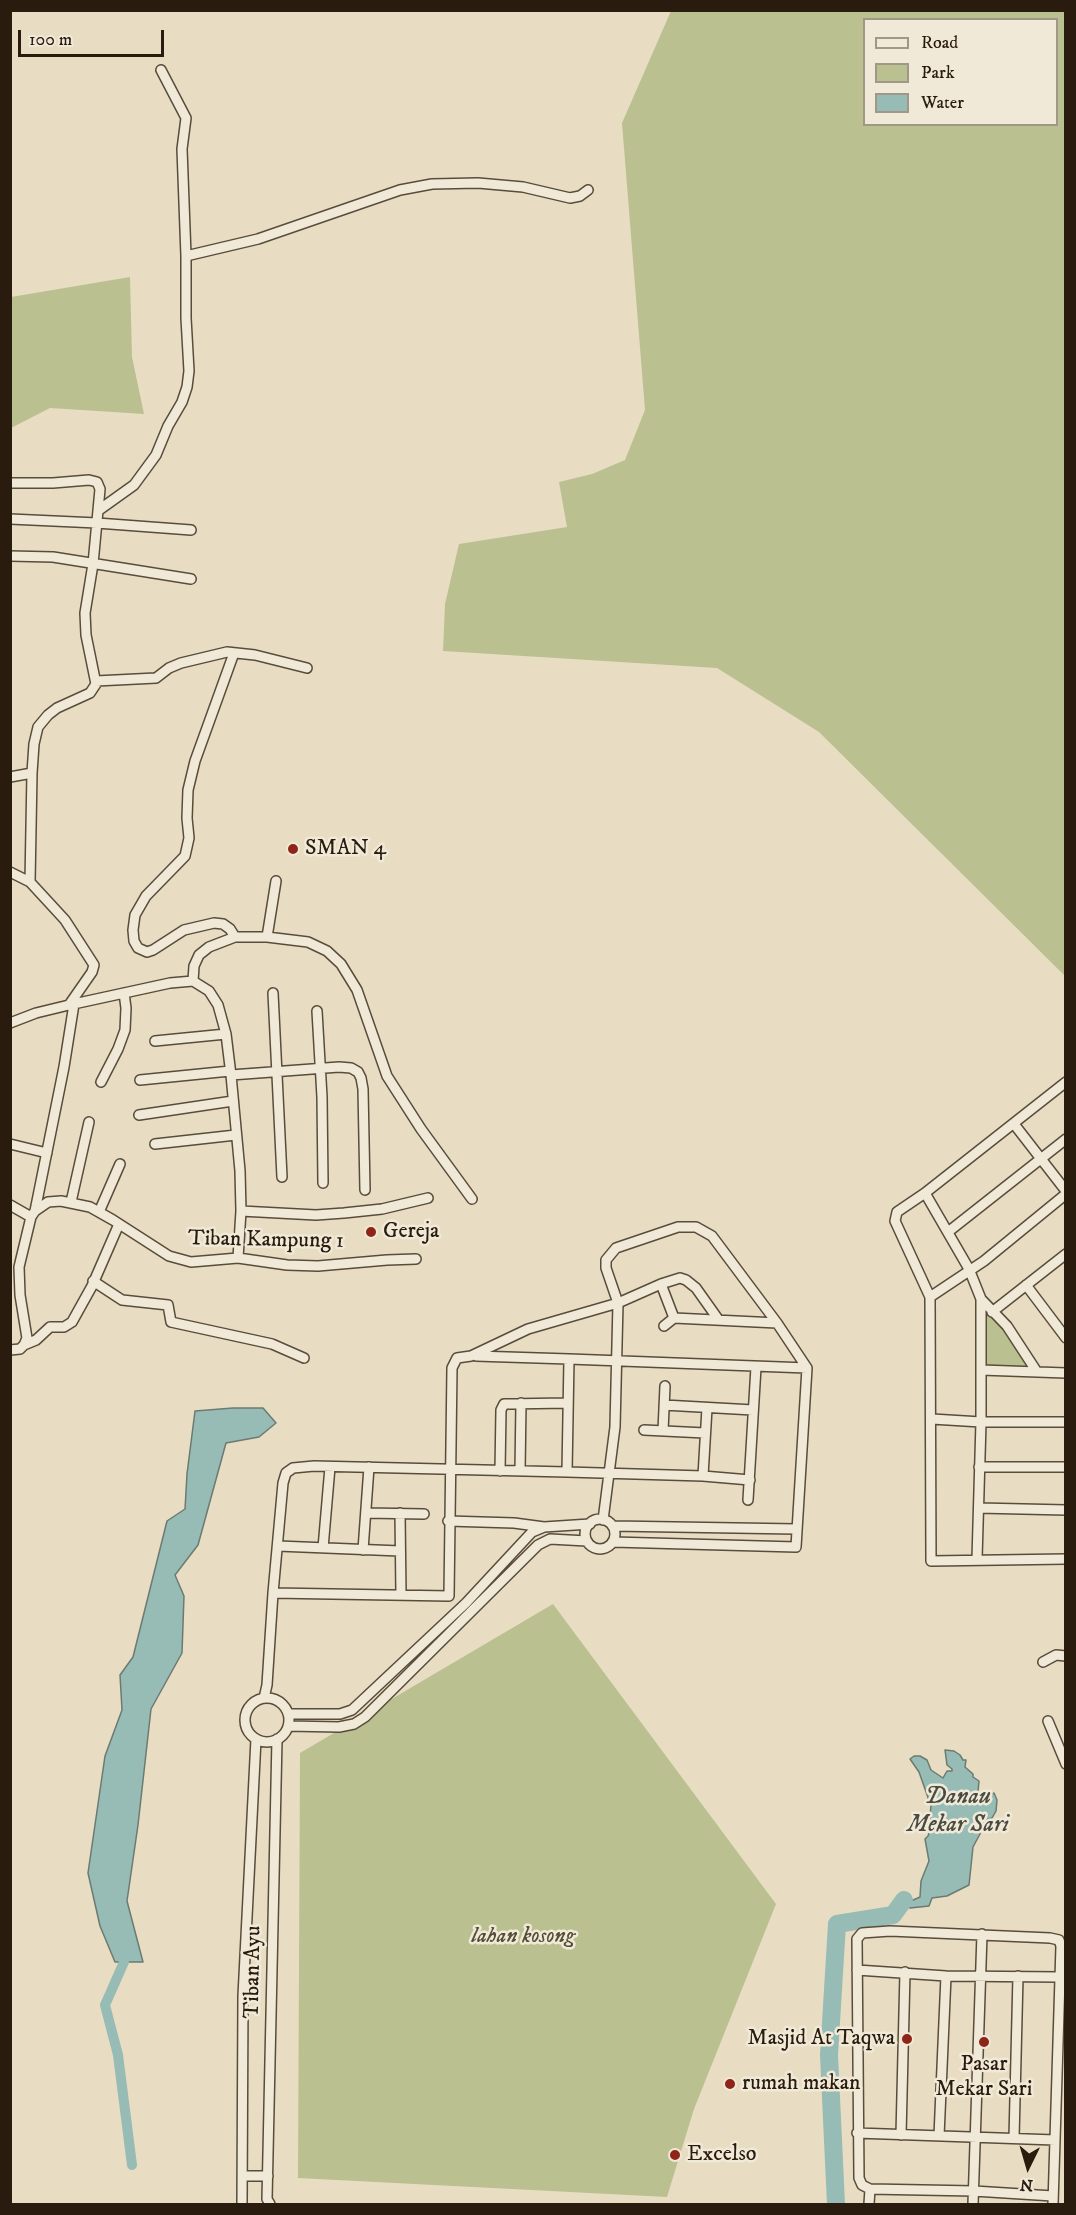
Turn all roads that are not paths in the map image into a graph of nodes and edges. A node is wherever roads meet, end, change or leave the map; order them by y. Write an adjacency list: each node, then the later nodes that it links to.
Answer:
1 (161, 70): 3 (street)
2 (588, 190): 3 (street)
3 (186, 256): 5 (street)
4 (10, 483): 5 (street)
5 (99, 510): 7 (street)
6 (10, 519): 7 (street)
7 (97, 523): 8 (street); 10 (street)
8 (191, 530)
9 (10, 556): 10 (street)
10 (93, 564): 11 (street); 14 (street)
11 (191, 579)
12 (234, 653): 13 (street); 14 (street); 20 (street)
13 (307, 668)
14 (96, 681): 15 (street)
15 (32, 772): 16 (street); 19 (street)
16 (10, 777)
17 (10, 872): 19 (street)
18 (276, 881): 21 (street)
19 (30, 882): 25 (street)
20 (235, 937): 21 (street); 22 (street)
21 (267, 938): 53 (street)
22 (193, 981): 23 (street); 28 (street)
23 (124, 993): 25 (street); 34 (street)
24 (273, 993): 31 (street)
25 (71, 1005): 27 (street); 44 (street)
26 (317, 1011): 30 (street)
27 (10, 1023)
28 (226, 1034): 29 (street); 32 (street)
29 (155, 1041)
30 (320, 1068): 31 (street); 48 (street); 49 (street)
31 (278, 1071): 32 (street); 47 (street)
32 (230, 1073): 33 (street); 36 (street)
33 (140, 1080)
34 (101, 1082)
35 (1065, 1082): 39 (street)
36 (233, 1101): 37 (street); 40 (street)
37 (140, 1115)
38 (89, 1122): 54 (street)
39 (1014, 1124): 45 (street); 51 (street)
40 (236, 1135): 43 (street); 56 (street)
41 (1065, 1139): 45 (street)
42 (10, 1144): 44 (street)
43 (155, 1144)
44 (47, 1153): 58 (street)
45 (1041, 1157): 50 (street); 60 (street)
46 (120, 1164): 57 (street)
47 (282, 1177)
48 (322, 1184)
49 (365, 1190)
50 (1065, 1192): 64 (street)
51 (925, 1193): 60 (street); 68 (street)
52 (428, 1198): 56 (street)
53 (472, 1199)
54 (71, 1202): 57 (street, Tiban Kampung 1); 58 (street, Tiban Kampung 1)
55 (10, 1205): 58 (street)
56 (241, 1211): 61 (street)
57 (99, 1212): 59 (street, Tiban Kampung 1)
58 (33, 1214): 77 (street)
59 (119, 1224): 61 (street, Tiban Kampung 1); 65 (street)
60 (948, 1232): 64 (street)
61 (238, 1258): 62 (street, Tiban Kampung 1)
62 (416, 1259)
63 (1064, 1259): 67 (street)
64 (969, 1269): 68 (street); 69 (street)
65 (93, 1281): 77 (street); 80 (street)
66 (661, 1284): 70 (street); 72 (street); 73 (street)
67 (1026, 1285): 71 (street); 76 (street)
68 (930, 1297): 94 (street)
69 (981, 1299): 71 (street); 85 (street)
70 (618, 1303): 74 (street); 79 (street); 82 (street)
71 (992, 1312): 86 (street)
72 (674, 1318): 73 (street); 75 (street)
73 (718, 1319): 74 (street)
74 (777, 1323): 84 (street)
75 (664, 1326)
76 (1065, 1338)
77 (24, 1345): 78 (street)
78 (10, 1350)
79 (471, 1356): 81 (street); 104 (street)
80 (304, 1358)
81 (569, 1359): 82 (street); 90 (street)
82 (617, 1360): 83 (street); 108 (street)
83 (756, 1367): 84 (street); 93 (street)
84 (807, 1368): 122 (street)
85 (981, 1370): 86 (street); 95 (street)
86 (1037, 1372): 87 (street)
87 (1065, 1373)
88 (665, 1386): 91 (street)
89 (521, 1403): 90 (street); 105 (street); 106 (street)
90 (568, 1403): 107 (street)
91 (664, 1405): 92 (street); 98 (street)
92 (707, 1408): 93 (street); 99 (street)
93 (753, 1410): 110 (street)
94 (932, 1419): 95 (street); 129 (street)
95 (981, 1422): 96 (street); 102 (street)
96 (1065, 1422)
97 (644, 1430): 98 (street)
98 (663, 1431): 99 (street)
99 (705, 1433): 109 (street)
100 (330, 1467): 101 (street); 125 (street); 126 (street)
101 (369, 1467): 104 (street); 114 (street)
102 (979, 1467): 103 (street); 112 (street)
103 (1065, 1467)
104 (450, 1470): 105 (street); 118 (street)
105 (500, 1471): 106 (street)
106 (520, 1471): 107 (street)
107 (567, 1472): 108 (street)
108 (610, 1474): 109 (street); 117 (street)
109 (703, 1476): 110 (street)
110 (750, 1480): 111 (street)
111 (748, 1500)
112 (979, 1508): 113 (street); 129 (street)
113 (1065, 1510)
114 (366, 1513): 115 (street); 127 (street)
115 (400, 1513): 116 (street); 128 (street)
116 (424, 1514)
117 (603, 1520): 119 (street); 120 (street)
118 (448, 1521): 121 (street); 133 (street)
119 (590, 1524): 121 (street); 123 (street)
120 (613, 1526): 122 (street); 124 (street)
121 (544, 1527): 134 (street)
122 (796, 1529): 124 (street)
123 (587, 1541): 124 (street); 140 (street)
124 (614, 1542)
125 (278, 1546): 126 (street); 131 (street)
126 (323, 1548): 127 (street)
127 (363, 1550): 128 (street)
128 (400, 1551): 132 (street)
129 (977, 1559): 130 (street)
130 (1065, 1559)
131 (273, 1593): 132 (street); 137 (street)
132 (401, 1595): 133 (street)
133 (449, 1596): 134 (street)
134 (466, 1603): 138 (street)
135 (1065, 1656): 136 (street)
136 (1043, 1662)
137 (264, 1698): 138 (street); 141 (street, Tiban Ayu)
138 (288, 1714): 140 (street)
139 (1048, 1721): 143 (street)
140 (288, 1726): 142 (street)
141 (256, 1739): 142 (street); 157 (street, Tiban Ayu)
142 (277, 1739): 158 (street, Tiban Ayu)
143 (1065, 1764)
144 (982, 1934): 145 (street); 147 (street); 150 (street)
145 (857, 1971): 146 (street); 151 (street)
146 (905, 1972): 148 (street); 152 (street)
147 (979, 1975): 148 (street); 149 (street); 154 (street)
148 (946, 1976): 153 (street)
149 (1018, 1976): 150 (street); 155 (street)
150 (1059, 1977): 156 (street)
151 (857, 2133): 152 (street); 159 (street)
152 (901, 2135): 153 (street)
153 (939, 2136): 154 (street)
154 (976, 2137): 155 (street); 160 (street)
155 (1014, 2138): 156 (street)
156 (1054, 2140): 161 (street)
157 (243, 2176): 158 (street); 162 (street, Tiban Ayu)
158 (268, 2176): 163 (street, Tiban Ayu)
159 (870, 2189): 160 (street); 164 (street)
160 (974, 2191): 161 (street); 165 (street)
161 (1053, 2200)
162 (242, 2205)
163 (270, 2205)
164 (869, 2205)
165 (973, 2205)

